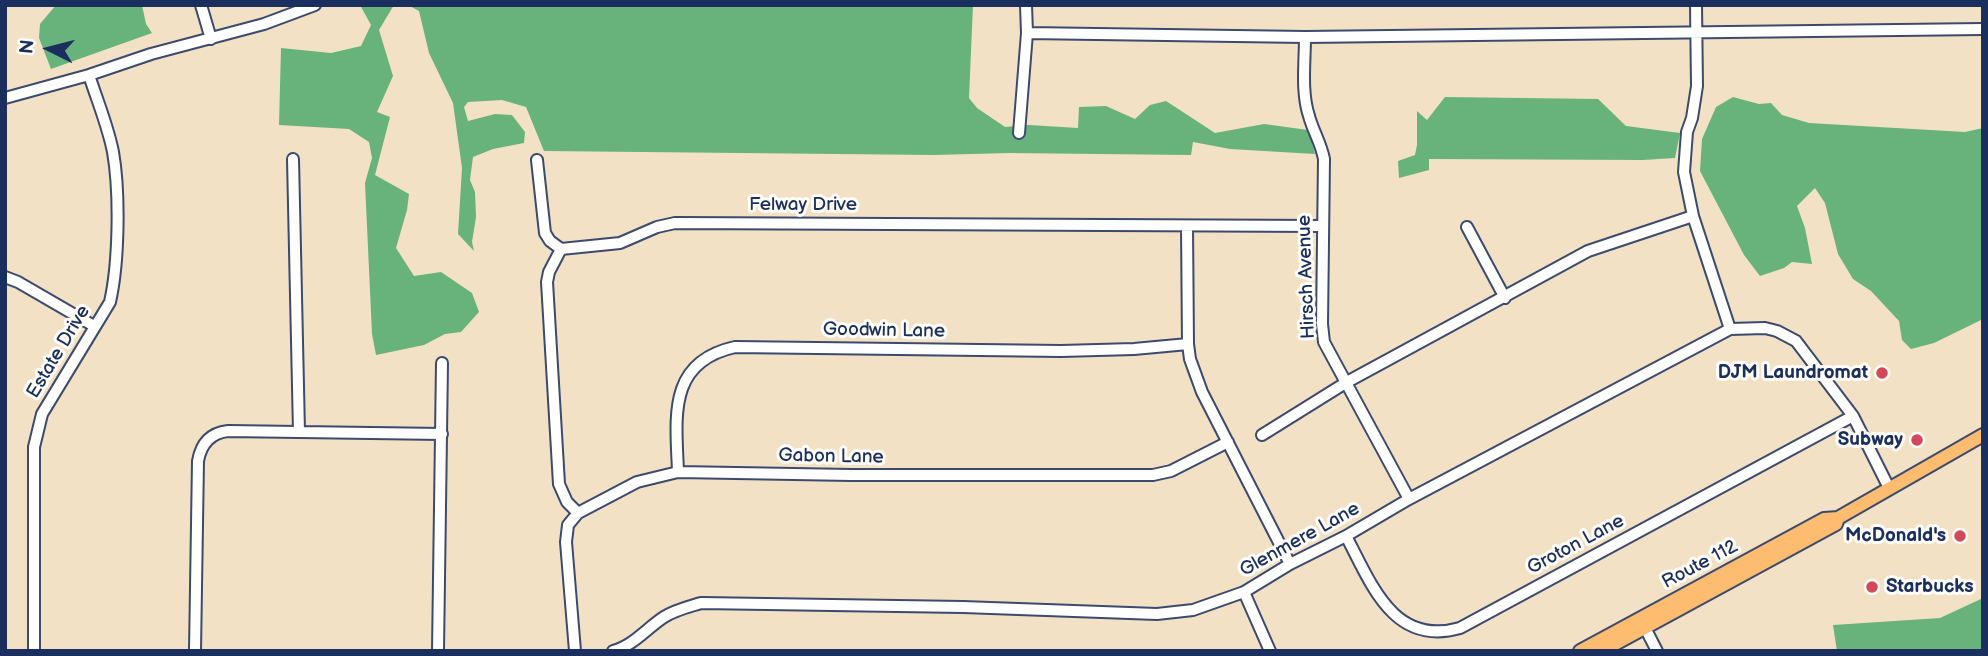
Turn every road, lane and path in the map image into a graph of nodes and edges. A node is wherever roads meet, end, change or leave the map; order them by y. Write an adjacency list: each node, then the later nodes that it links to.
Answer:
1 (201, 5): 9 (street)
2 (315, 5): 9 (street)
3 (1026, 5): 7 (street)
4 (1696, 5): 6 (street)
5 (1983, 29): 6 (street)
6 (1695, 32): 8 (street); 15 (street)
7 (1027, 33): 8 (street); 12 (street)
8 (1305, 37): 17 (street, Hirsch Avenue)
9 (211, 39): 10 (street)
10 (89, 75): 11 (street); 22 (street, Estate Drive)
11 (5, 97)
12 (1019, 133)
13 (293, 159): 28 (street)
14 (537, 160): 19 (street)
15 (1693, 216): 21 (street); 23 (street)
16 (1187, 226): 17 (street, Felway Drive); 19 (street, Felway Drive); 24 (street)
17 (1322, 226): 26 (street, Hirsch Avenue)
18 (1467, 227): 21 (street)
19 (561, 249): 36 (street)
20 (5, 277): 22 (street)
21 (1505, 298): 26 (street)
22 (94, 326): 41 (street, Estate Drive)
23 (1730, 329): 27 (street, Glenmere Lane); 35 (street, Glenmere Lane)
24 (1188, 344): 32 (street); 33 (street, Goodwin Lane)
25 (442, 363): 29 (street)
26 (1347, 382): 31 (street); 35 (street, Hirsch Avenue)
27 (1853, 416): 34 (street, Glenmere Lane); 37 (street, Groton Lane)
28 (299, 432): 29 (street); 42 (street)
29 (442, 434): 43 (street)
30 (1983, 435): 34 (main road, Route 112)
31 (1262, 436)
32 (1228, 442): 33 (street, Gabon Lane); 38 (street)
33 (678, 472): 36 (street, Gabon Lane)
34 (1889, 488): 40 (main road, Route 112)
35 (1409, 499): 37 (street, Glenmere Lane)
36 (578, 513): 44 (street)
37 (1346, 536): 38 (street, Glenmere Lane)
38 (1290, 564): 39 (street, Glenmere Lane)
39 (1244, 592): 45 (street, Glenmere Lane); 46 (street)
40 (1643, 623): 47 (main road, Route 112); 48 (main road, Route 112); 49 (street)
41 (34, 651)
42 (195, 651)
43 (438, 651)
44 (575, 651)
45 (613, 651)
46 (1270, 651)
47 (1580, 651)
48 (1602, 651)
49 (1657, 651)

